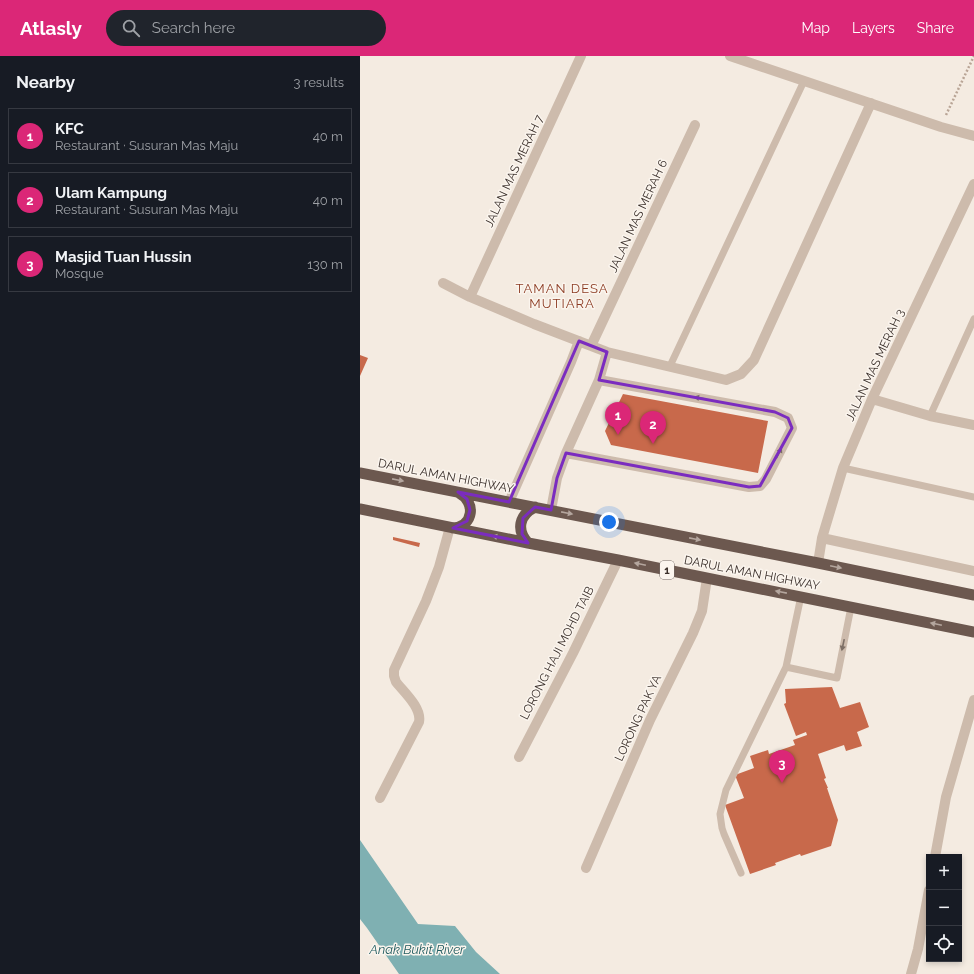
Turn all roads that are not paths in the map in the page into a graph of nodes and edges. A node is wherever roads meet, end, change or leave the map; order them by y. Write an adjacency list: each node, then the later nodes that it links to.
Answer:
1 (581, 56): 9 (street, JALAN MAS MERAH 7)
2 (730, 56): 3 (street)
3 (804, 81): 4 (street); 14 (lane)
4 (871, 103): 6 (street); 14 (street)
5 (695, 125): 12 (street, JALAN MAS MERAH 6)
6 (974, 136)
7 (974, 184): 16 (street, JALAN MAS MERAH 3)
8 (443, 283): 9 (street)
9 (470, 297): 11 (street)
10 (974, 319): 17 (lane)
11 (579, 342): 12 (street); 24 (street)
12 (590, 346): 13 (street)
13 (607, 352): 14 (street); 15 (street)
14 (670, 366)
15 (599, 380): 19 (street); 19 (street, one-way to 15)
16 (872, 399): 17 (street); 20 (street, JALAN MAS MERAH 3)
17 (930, 416): 18 (street)
18 (974, 425)
19 (566, 453): 26 (street)
20 (843, 468): 23 (lane); 29 (street, JALAN MAS MERAH 3)
21 (360, 473): 22 (highway, DARUL AMAN HIGHWAY, one-way to 22)
22 (458, 492): 24 (highway, DARUL AMAN HIGHWAY); 28 (highway)
23 (974, 497)
24 (509, 502): 25 (highway, DARUL AMAN HIGHWAY)
25 (535, 507): 26 (highway, DARUL AMAN HIGHWAY); 30 (highway)
26 (551, 510): 32 (highway, DARUL AMAN HIGHWAY, one-way to 32)
27 (361, 512): 28 (highway, DARUL AMAN HIGHWAY / 1)
28 (451, 527): 30 (highway, DARUL AMAN HIGHWAY / 1, one-way to 28); 42 (street)
29 (822, 538): 32 (street, JALAN MAS MERAH 3); 33 (street)
30 (528, 543): 31 (highway, DARUL AMAN HIGHWAY / 1)
31 (618, 560): 34 (highway, DARUL AMAN HIGHWAY / 1, one-way to 31); 41 (street, LORONG HAJI MOHD TAIB)
32 (818, 563): 35 (highway, DARUL AMAN HIGHWAY, one-way to 35)
33 (974, 572)
34 (706, 578): 36 (highway, DARUL AMAN HIGHWAY / 1, one-way to 34); 44 (street, LORONG PAK YA)
35 (974, 595)
36 (801, 596): 37 (highway, DARUL AMAN HIGHWAY / 1); 39 (lane)
37 (851, 607): 38 (highway, DARUL AMAN HIGHWAY / 1, one-way to 37); 39 (lane, one-way to 39)
38 (974, 632)
39 (786, 667): 45 (lane)
40 (974, 700): 43 (street)
41 (519, 757)
42 (380, 798)
43 (936, 854)
44 (586, 868)
45 (741, 872)
46 (926, 906): 47 (street)
47 (911, 974)

